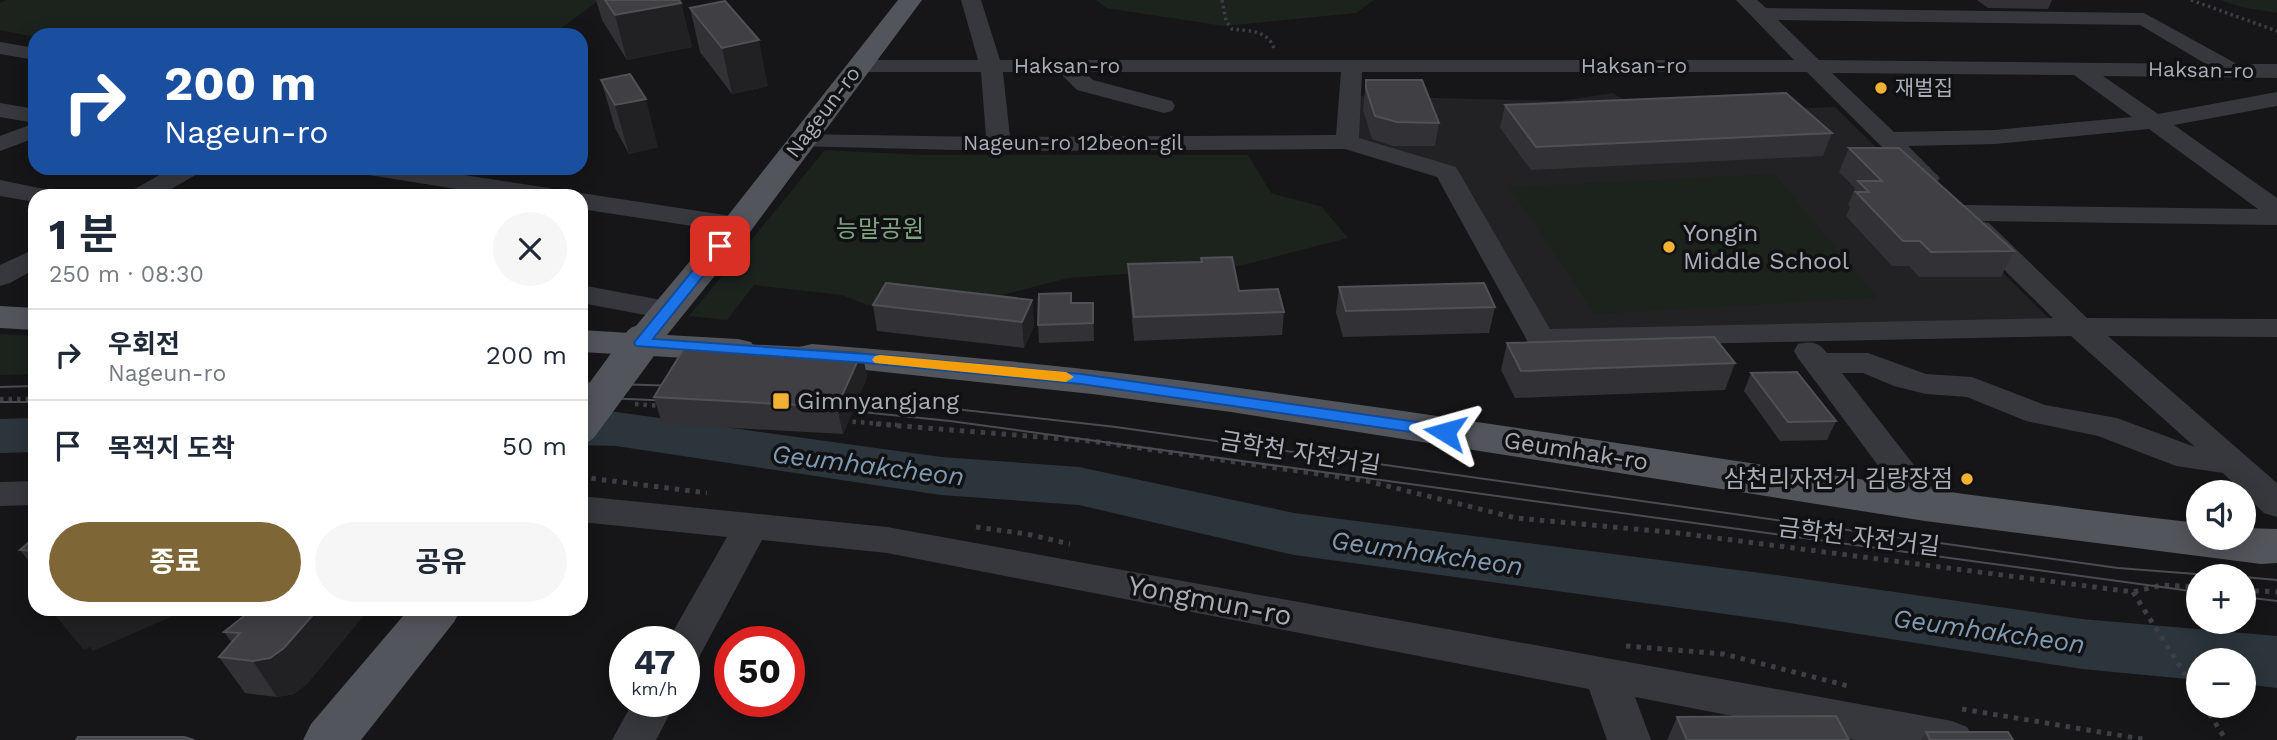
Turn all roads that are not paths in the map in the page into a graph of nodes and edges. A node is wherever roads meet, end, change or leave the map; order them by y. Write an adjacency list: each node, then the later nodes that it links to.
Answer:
1 (910, 0): 6 (main road, Nageun-ro)
2 (971, 0): 7 (street, Haksan-ro)
3 (1754, 7): 10 (street); 12 (street)
4 (0, 48): 5 (street)
5 (28, 53)
6 (858, 66): 7 (street, Haksan-ro); 21 (main road, Nageun-ro)
7 (991, 66): 8 (street, Haksan-ro); 24 (street)
8 (1065, 66): 9 (street, Haksan-ro); 15 (street)
9 (1352, 66): 10 (street, Haksan-ro); 22 (street)
10 (1813, 66): 11 (street, Haksan-ro); 20 (street)
11 (2078, 68): 12 (street, Haksan-ro); 18 (street)
12 (2233, 70): 13 (street, Haksan-ro)
13 (2277, 71)
14 (2277, 99): 18 (street)
15 (1164, 106)
16 (0, 110): 17 (street)
17 (28, 115)
18 (2153, 122): 20 (street); 30 (street)
19 (28, 133): 23 (street)
20 (1887, 139): 31 (street)
21 (799, 141): 24 (street, Nageun-ro 12beon-gil); 33 (main road, Nageun-ro)
22 (1347, 142): 24 (street, Nageun-ro 12beon-gil); 42 (street, Nageun-ro 12beon-gil)
23 (0, 144)
24 (999, 144)
25 (178, 175): 27 (street)
26 (413, 175): 28 (street)
27 (152, 189)
28 (504, 189)
29 (588, 202): 33 (street)
30 (2277, 210)
31 (1963, 214): 32 (street); 40 (street)
32 (2277, 217)
33 (738, 225): 37 (main road, Nageun-ro)
34 (28, 261): 35 (street)
35 (0, 277)
36 (588, 295): 37 (street)
37 (667, 310): 44 (main road, Nageun-ro)
38 (0, 317): 39 (main road)
39 (28, 318)
40 (2079, 327): 41 (street); 42 (street); 47 (street)
41 (2277, 328)
42 (1795, 333): 45 (street)
43 (588, 341): 44 (main road, Geumhak-ro)
44 (641, 343): 46 (main road, Nageun-ro, bridge); 51 (main road, Geumhak-ro)
45 (1818, 363): 47 (street); 51 (street)
46 (588, 415)
47 (2233, 462): 50 (street)
48 (28, 493): 49 (street)
49 (0, 494)
50 (2277, 504)
51 (1928, 506): 54 (main road, Geumhak-ro)
52 (588, 510): 53 (street, Yongmun-ro)
53 (751, 526): 56 (street); 57 (street, Yongmun-ro)
54 (2277, 546)
55 (431, 616): 60 (main road)
56 (696, 626)
57 (1605, 674): 59 (street, Yongmun-ro); 62 (street)
58 (647, 717): 61 (street)
59 (1840, 729): 63 (street, Yongmun-ro)
60 (330, 740)
61 (634, 740)
62 (1629, 740)
63 (1952, 740)

